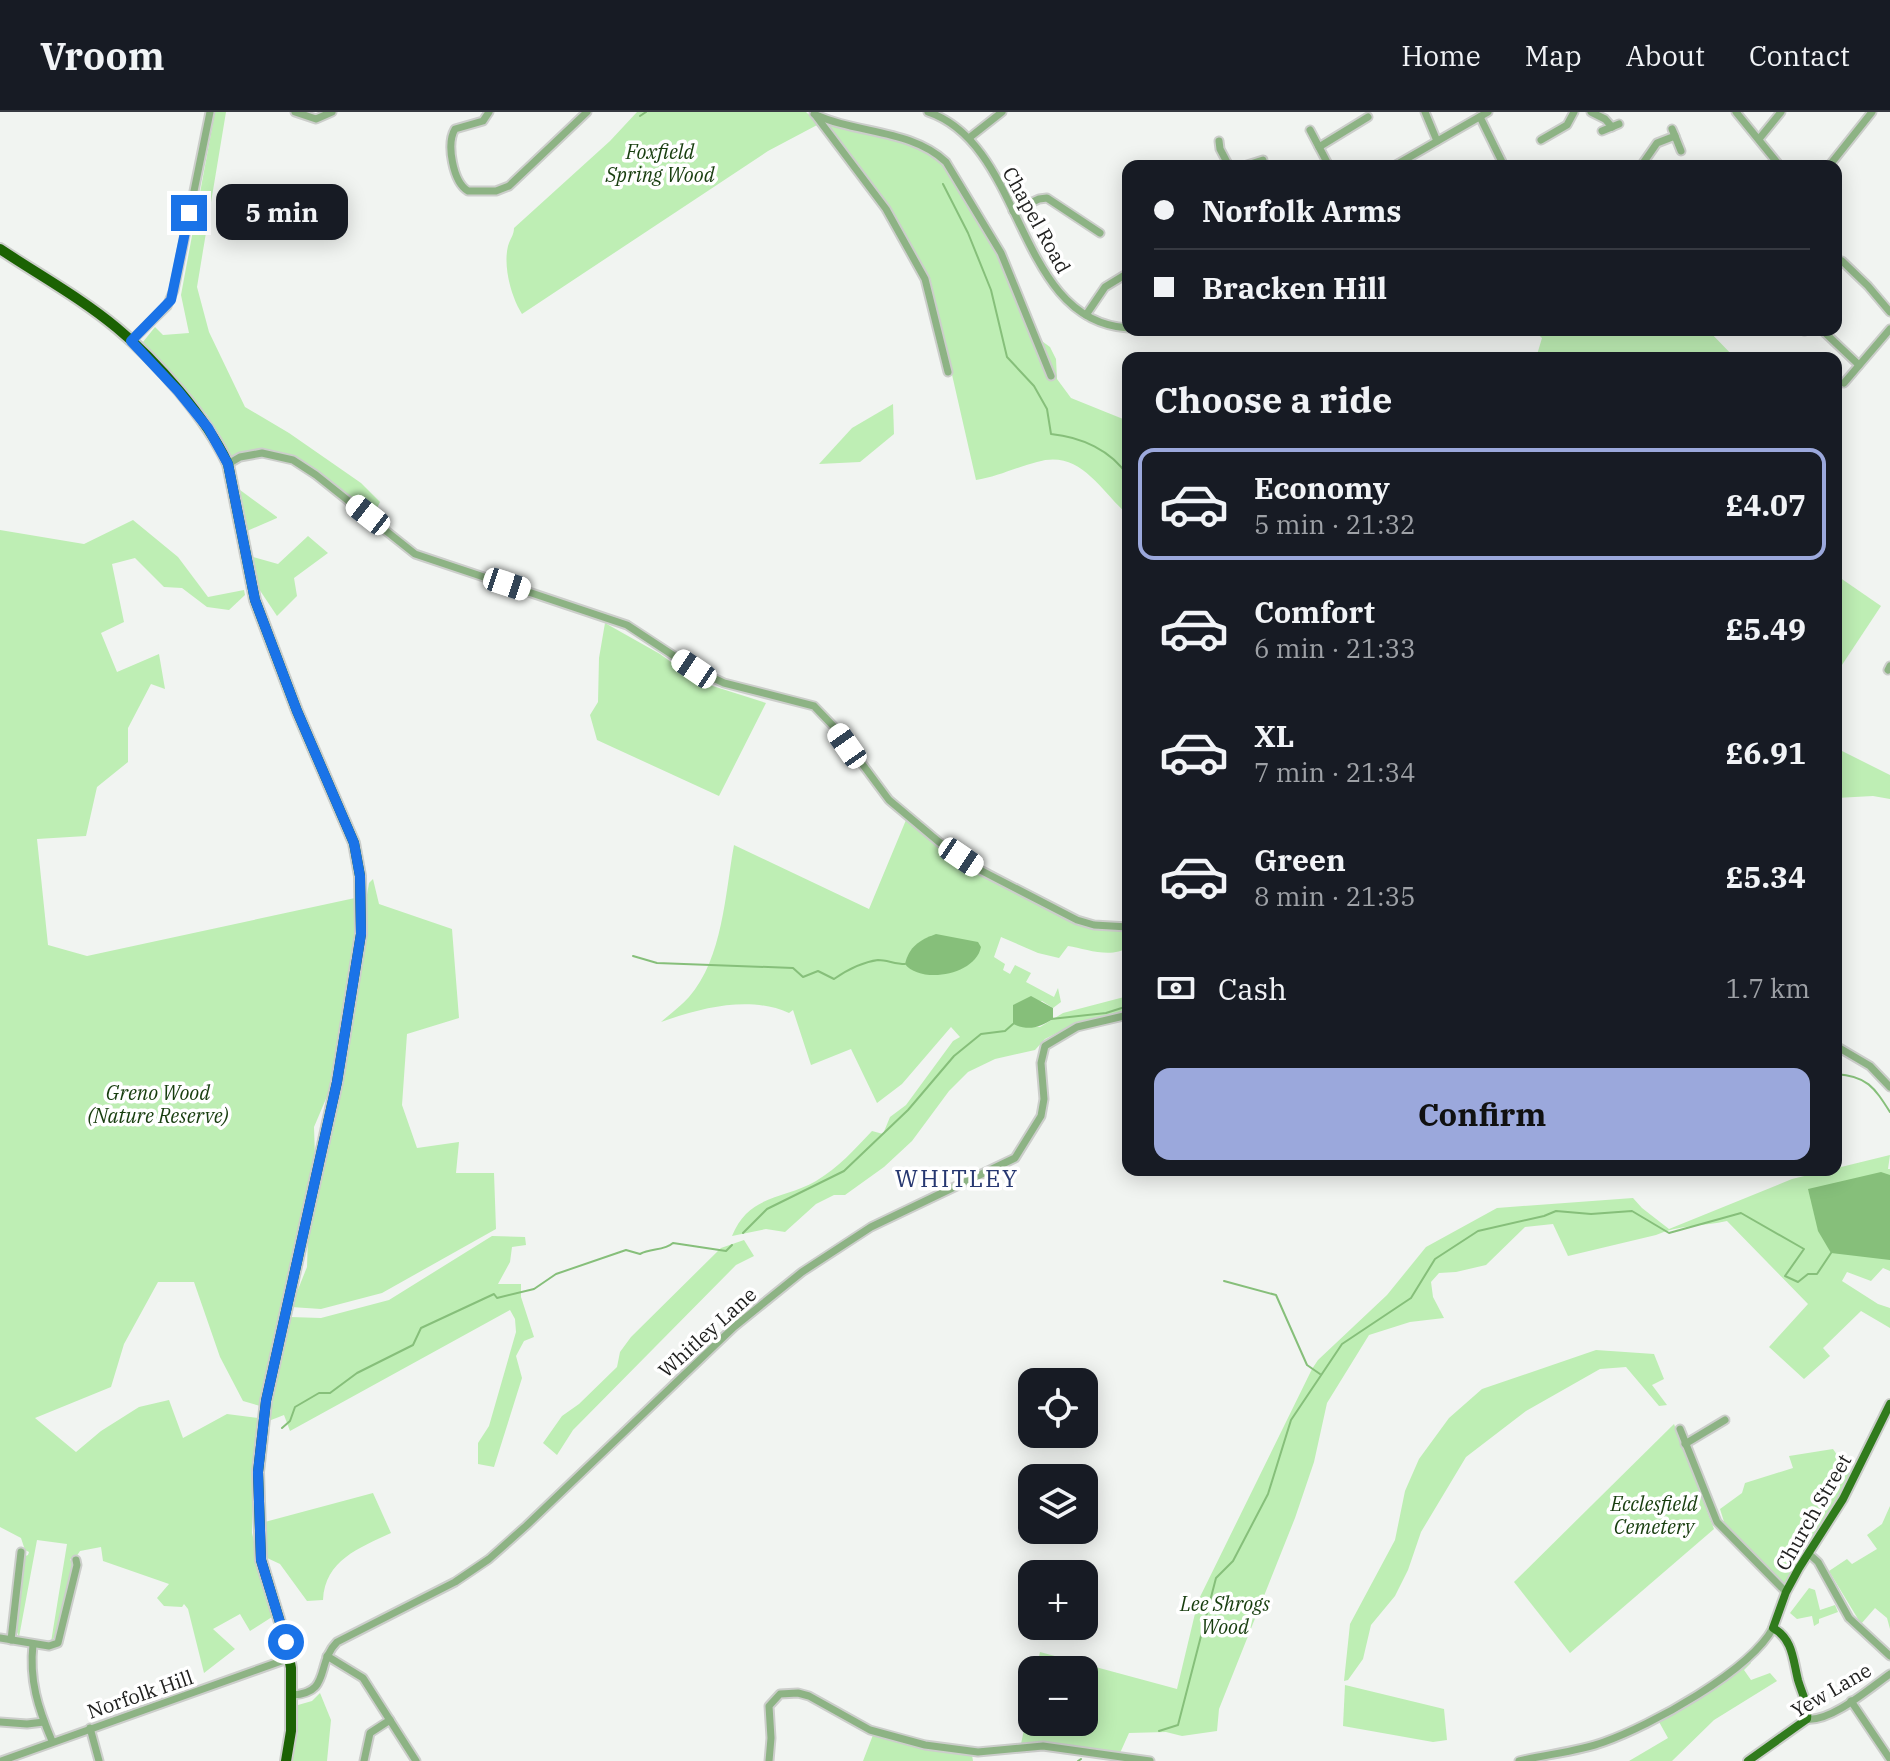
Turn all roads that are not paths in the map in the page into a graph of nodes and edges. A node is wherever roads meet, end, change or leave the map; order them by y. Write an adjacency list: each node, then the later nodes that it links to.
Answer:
1 (210, 112): 44 (street)
2 (295, 112): 3 (street)
3 (332, 112)
4 (489, 112): 5 (street)
5 (587, 112)
6 (928, 112): 20 (street, Chapel Road)
7 (1002, 112): 20 (street)
8 (1425, 112): 24 (street)
9 (1488, 112): 17 (street)
10 (1574, 112): 22 (street)
11 (1591, 112): 19 (street)
12 (1736, 112): 21 (street)
13 (1781, 112): 21 (street)
14 (1872, 112): 33 (street)
15 (813, 113): 46 (street); 47 (street)
16 (1368, 117): 25 (street)
17 (1480, 117): 24 (street); 30 (street)
18 (1310, 130): 25 (street)
19 (1602, 131)
20 (969, 138): 34 (street, Chapel Road)
21 (1759, 139): 32 (street)
22 (1541, 140)
23 (1219, 141): 27 (street)
24 (1437, 141): 29 (street)
25 (1319, 147): 28 (street)
26 (1681, 151): 31 (street)
27 (1226, 160)
28 (1326, 160)
29 (1404, 160)
30 (1501, 160)
31 (1645, 160)
32 (1775, 160)
33 (1834, 160)
34 (1013, 211): 35 (street); 40 (street, Chapel Road)
35 (1095, 233)
36 (0, 249): 44 (highway)
37 (1842, 261): 39 (street)
38 (1122, 277): 40 (street)
39 (1890, 312)
40 (1086, 315): 41 (street, Chapel Road)
41 (1122, 327)
42 (1890, 329): 45 (street)
43 (1828, 336): 45 (street)
44 (131, 341): 49 (highway)
45 (1859, 365): 48 (street)
46 (948, 372)
47 (1051, 376)
48 (1844, 383)
49 (228, 464): 50 (street); 68 (highway)
50 (1122, 927)
51 (1122, 1016): 66 (street, Whitley Lane)
52 (1842, 1050): 53 (street)
53 (1890, 1087)
54 (1890, 1404): 59 (main road, Church Street)
55 (1725, 1420): 57 (street)
56 (1680, 1429): 57 (street)
57 (1685, 1444): 61 (street)
58 (21, 1552): 64 (street)
59 (1808, 1553): 61 (main road, Church Street); 67 (street)
60 (76, 1560): 65 (street)
61 (1786, 1592): 62 (main road, Church Street)
62 (1773, 1628): 72 (main road); 86 (street)
63 (0, 1638): 64 (street)
64 (11, 1640): 65 (street)
65 (33, 1644): 75 (street)
66 (327, 1656): 70 (street, Whitley Lane); 73 (street)
67 (1890, 1656)
68 (290, 1658): 70 (highway); 76 (street, Norfolk Hill)
69 (1890, 1674): 71 (street, Yew Lane)
70 (292, 1695): 81 (highway)
71 (1851, 1701): 72 (street, Yew Lane); 78 (street)
72 (1807, 1719): 87 (main road, Yew Lane)
73 (390, 1720): 82 (street); 83 (street)
74 (0, 1722): 75 (street)
75 (44, 1722): 77 (street)
76 (90, 1728): 77 (street, Norfolk Hill); 80 (street)
77 (52, 1741): 79 (street, Norfolk Hill)
78 (1890, 1759)
79 (1, 1761)
80 (99, 1761)
81 (286, 1761)
82 (364, 1761)
83 (416, 1761)
84 (769, 1761): 85 (street)
85 (1150, 1761)
86 (1519, 1761)
87 (1748, 1761)

